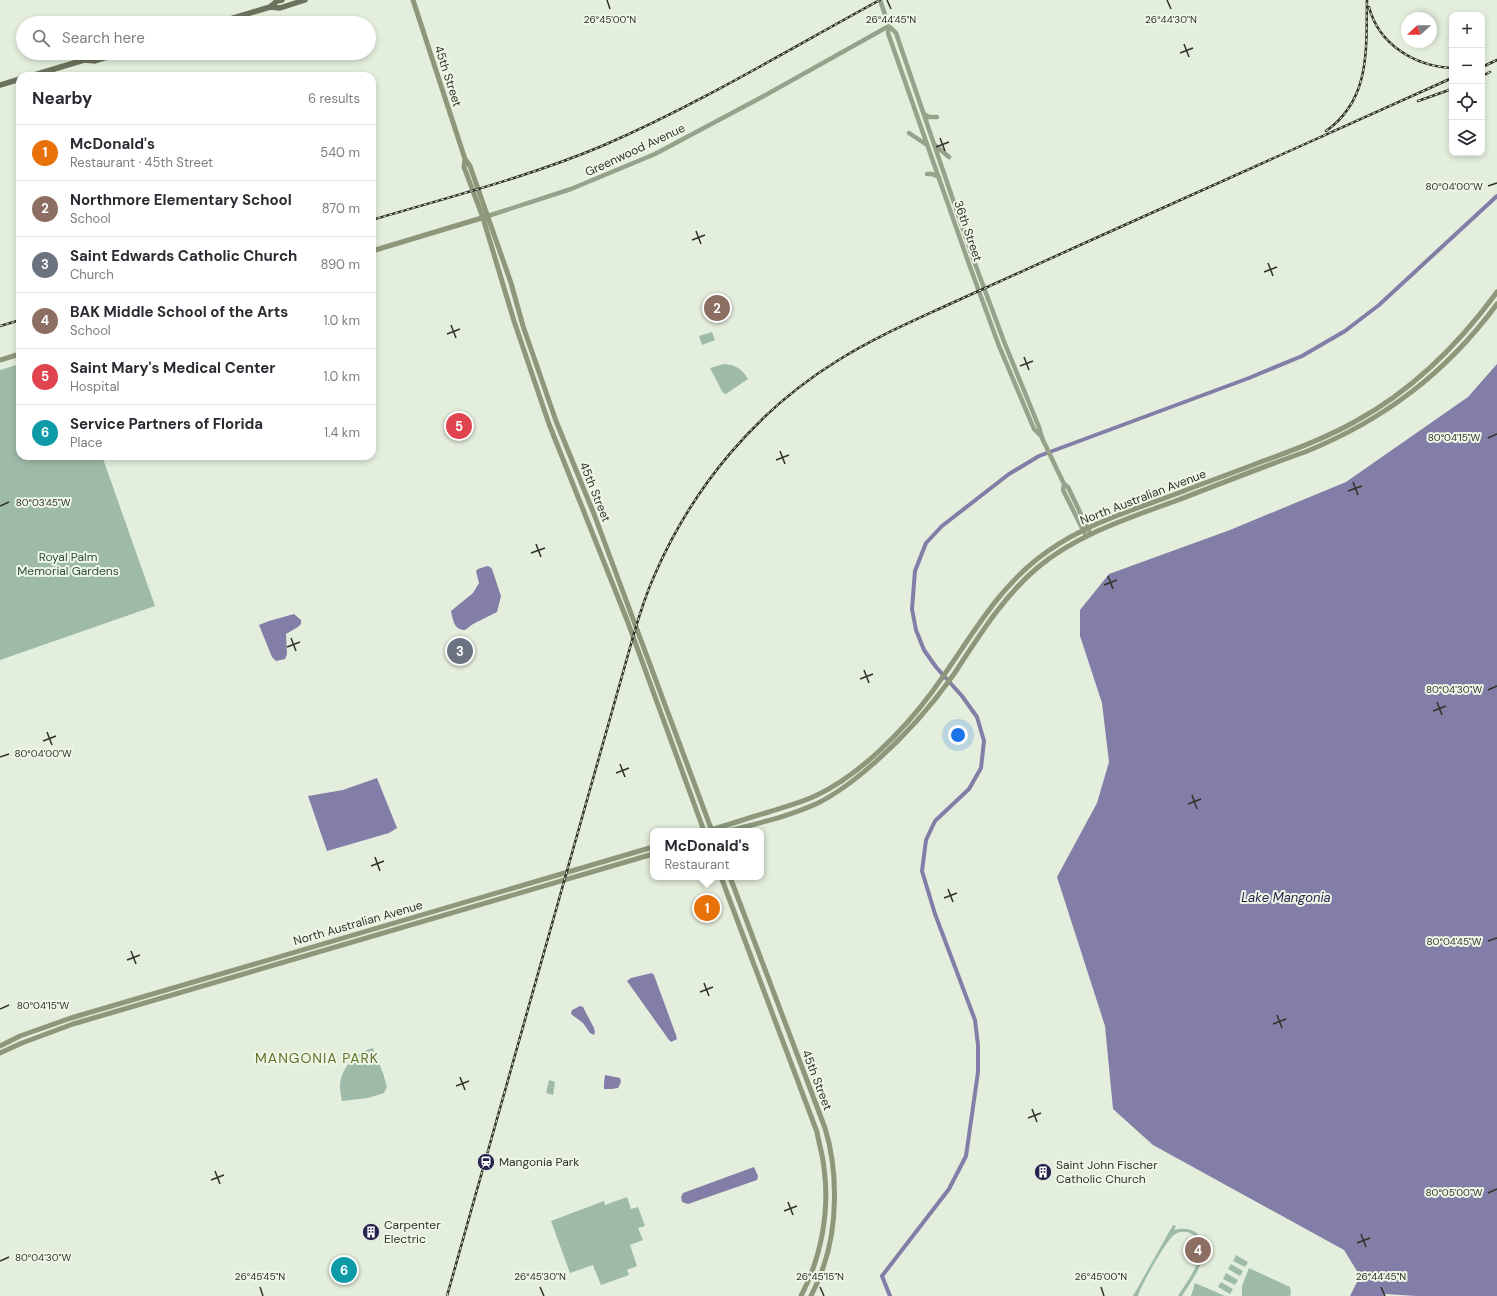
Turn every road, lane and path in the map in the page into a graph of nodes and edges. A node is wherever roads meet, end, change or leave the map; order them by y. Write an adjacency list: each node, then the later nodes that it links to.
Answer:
1 (282, 0): 5 (main road)
2 (306, 0): 5 (main road)
3 (413, 0): 21 (main road, 45th Street)
4 (880, 0): 7 (street, 36th Street)
5 (270, 7): 6 (main road)
6 (240, 16)
7 (889, 26): 13 (street, 36th Street); 16 (street, 36th Street); 21 (street, Greenwood Avenue)
8 (84, 60): 9 (main road); 10 (main road)
9 (98, 60)
10 (44, 72)
11 (16, 80): 12 (main road)
12 (0, 85)
13 (924, 114): 14 (street); 17 (street, 36th Street)
14 (937, 117)
15 (909, 133): 16 (street)
16 (927, 145): 20 (street, 36th Street)
17 (935, 145): 18 (street); 27 (street, 36th Street)
18 (949, 157)
19 (927, 174): 20 (street)
20 (939, 177): 27 (street, 36th Street)
21 (485, 217): 22 (main road, Greenwood Avenue); 30 (main road, 45th Street); 31 (main road, 45th Street)
22 (376, 250)
23 (1497, 292): 28 (main road, North Australian Avenue)
24 (1497, 304): 29 (main road, North Australian Avenue)
25 (16, 355): 26 (main road)
26 (0, 360)
27 (1042, 438): 28 (street, 36th Street)
28 (1085, 529): 29 (street, 36th Street); 32 (main road, North Australian Avenue)
29 (1088, 535): 33 (main road, North Australian Avenue)
30 (703, 828)
31 (710, 828)
32 (720, 828)
33 (740, 828)
34 (650, 848): 38 (main road, North Australian Avenue)
35 (650, 855): 39 (main road, North Australian Avenue)
36 (722, 880): 43 (main road, 45th Street)
37 (731, 880): 44 (main road, 45th Street)
38 (485, 896): 39 (main road); 40 (main road, North Australian Avenue)
39 (487, 902): 40 (main road, North Australian Avenue)
40 (69, 1022): 41 (main road); 42 (main road)
41 (0, 1046)
42 (0, 1053)
43 (801, 1296)
44 (811, 1296)

